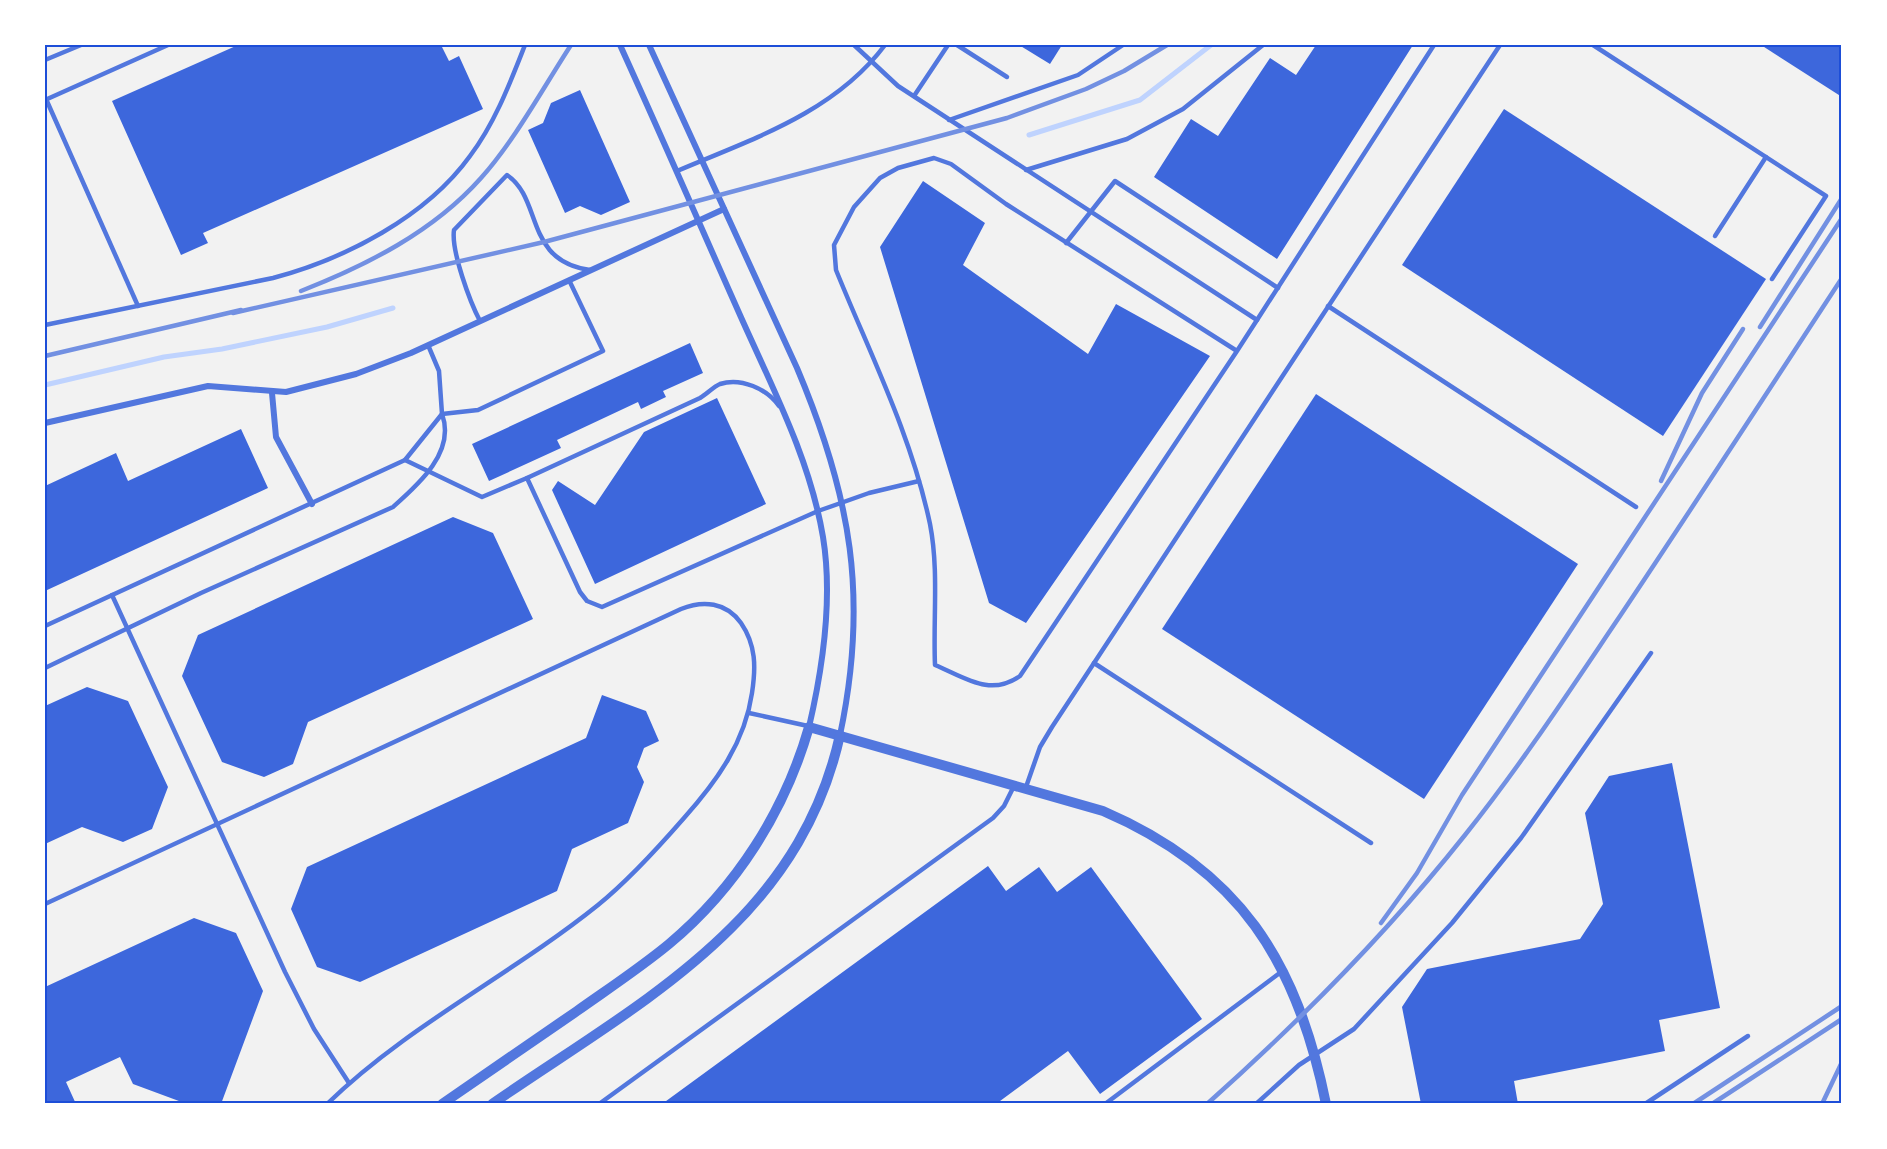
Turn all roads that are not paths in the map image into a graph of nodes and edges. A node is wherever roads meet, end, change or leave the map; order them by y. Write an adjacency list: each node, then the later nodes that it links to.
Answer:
1 (81, 45): 15 (lane)
2 (168, 45): 19 (lane)
3 (525, 45): 34 (lane)
4 (620, 45): 24 (street)
5 (649, 45): 22 (street)
6 (854, 45): 16 (lane)
7 (885, 45): 16 (lane)
8 (948, 45): 18 (lane)
9 (957, 45): 17 (lane)
10 (1123, 45): 20 (lane)
11 (1263, 45): 23 (lane)
12 (1434, 45): 33 (lane)
13 (1500, 45): 35 (lane)
14 (1593, 45): 21 (lane)
15 (45, 60)
16 (871, 62): 18 (lane); 22 (lane)
17 (1007, 76)
18 (914, 96): 20 (lane)
19 (46, 100): 34 (lane)
20 (950, 120): 23 (lane)
21 (1766, 157): 28 (lane); 31 (lane)
22 (702, 161): 24 (lane); 25 (street)
23 (1026, 170): 26 (lane)
24 (677, 171): 27 (street)
25 (724, 208): 27 (street); 49 (street)
26 (1089, 211): 29 (lane); 33 (lane); 36 (lane)
27 (698, 220): 30 (street); 42 (street)
28 (1714, 236)
29 (1066, 243): 40 (lane); 48 (lane)
30 (590, 270): 32 (street); 37 (lane)
31 (1772, 279)
32 (570, 280): 37 (street); 43 (lane)
33 (1278, 288): 36 (lane)
34 (138, 306): 38 (lane)
35 (1328, 306): 51 (lane); 57 (lane)
36 (1257, 320): 40 (lane)
37 (480, 321): 39 (street)
38 (45, 325)
39 (428, 345): 41 (street); 43 (lane)
40 (1237, 351): 48 (lane)
41 (272, 393): 44 (street); 50 (street)
42 (782, 411): 47 (lane); 52 (street)
43 (442, 414): 45 (lane); 46 (lane)
44 (45, 423)
45 (405, 460): 46 (lane); 50 (lane)
46 (429, 471): 47 (lane); 55 (lane)
47 (527, 478): 52 (lane)
48 (919, 481): 49 (lane)
49 (843, 501): 52 (lane); 61 (street)
50 (312, 504): 53 (lane)
51 (1636, 507)
52 (818, 511): 60 (street)
53 (112, 595): 54 (lane); 55 (lane)
54 (45, 626)
55 (128, 630): 58 (lane); 63 (lane)
56 (1651, 653): 68 (lane)
57 (1094, 663): 62 (lane); 64 (lane)
58 (45, 668)
59 (749, 713): 60 (lane); 63 (lane); 69 (lane)
60 (809, 727): 61 (street); 71 (street)
61 (840, 735): 62 (street); 72 (street)
62 (1021, 786): 66 (street); 73 (lane)
63 (218, 824): 65 (lane); 69 (lane)
64 (1371, 843)
65 (45, 904)
66 (1283, 970): 68 (street); 74 (lane)
67 (1748, 1036): 77 (lane)
68 (1315, 1054): 75 (lane); 76 (street)
69 (349, 1083): 70 (lane)
70 (327, 1104)
71 (442, 1104)
72 (492, 1104)
73 (599, 1104)
74 (1105, 1104)
75 (1256, 1104)
76 (1326, 1104)
77 (1645, 1104)

